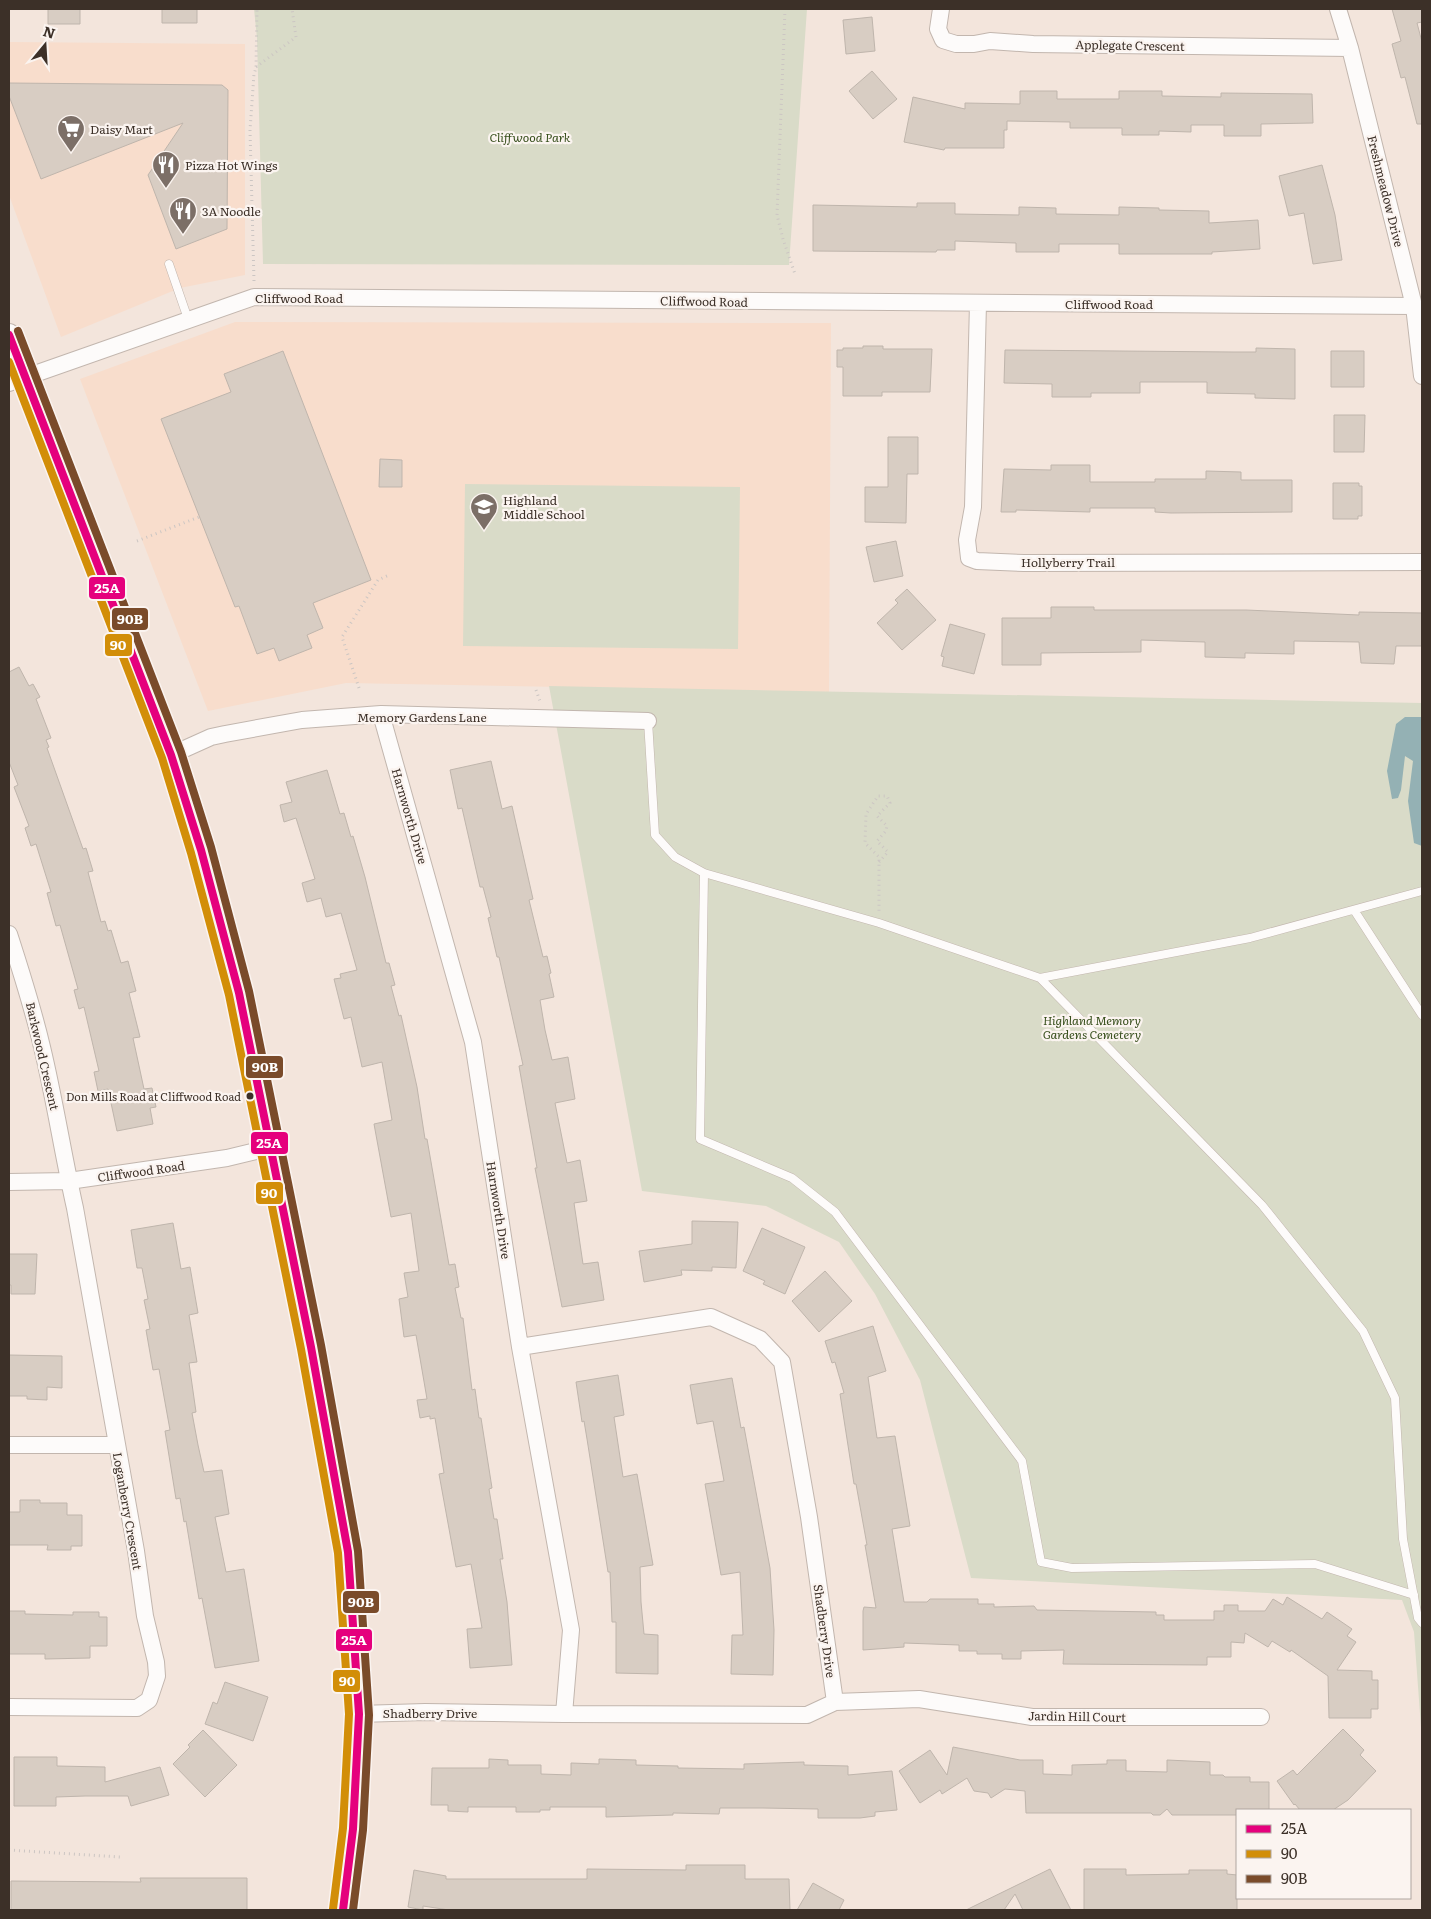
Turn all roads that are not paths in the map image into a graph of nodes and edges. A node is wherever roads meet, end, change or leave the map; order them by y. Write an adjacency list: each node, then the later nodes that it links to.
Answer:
1 (941, 9): 3 (street, Applegate Crescent)
2 (1338, 9): 3 (street, Freshmeadow Drive)
3 (1350, 48): 6 (street, Freshmeadow Drive)
4 (169, 264): 7 (lane)
5 (978, 303): 6 (street, Cliffwood Road); 7 (street, Cliffwood Road); 11 (street, Hollyberry Trail)
6 (1414, 306): 9 (street, Freshmeadow Drive)
7 (188, 319): 10 (street, Cliffwood Road)
8 (9, 335): 10 (main road)
9 (1422, 376)
10 (17, 380): 14 (main road)
11 (1422, 562)
12 (381, 714): 13 (street, Memory Gardens Lane); 14 (street, Memory Gardens Lane); 24 (street, Harnworth Drive)
13 (648, 721): 15 (lane)
14 (171, 755): 21 (main road)
15 (704, 873): 19 (lane); 27 (lane)
16 (1422, 891): 17 (lane)
17 (1354, 910): 19 (lane); 20 (lane)
18 (9, 934): 22 (street, Barkwood Crescent)
19 (1040, 978): 27 (lane)
20 (1422, 1015)
21 (272, 1148): 22 (street, Cliffwood Road); 31 (main road)
22 (69, 1181): 23 (street, Cliffwood Road); 25 (street, Loganberry Crescent)
23 (9, 1182)
24 (520, 1347): 29 (street, Shadberry Drive); 32 (street, Harnworth Drive)
25 (117, 1444): 26 (street); 30 (street, Loganberry Crescent)
26 (9, 1445)
27 (1414, 1595): 28 (lane)
28 (1422, 1623)
29 (835, 1702): 32 (street, Shadberry Drive); 33 (street, Jardin Hill Court)
30 (9, 1707)
31 (359, 1714): 32 (street, Shadberry Drive); 34 (main road)
32 (564, 1714)
33 (1261, 1717)
34 (343, 1910)

